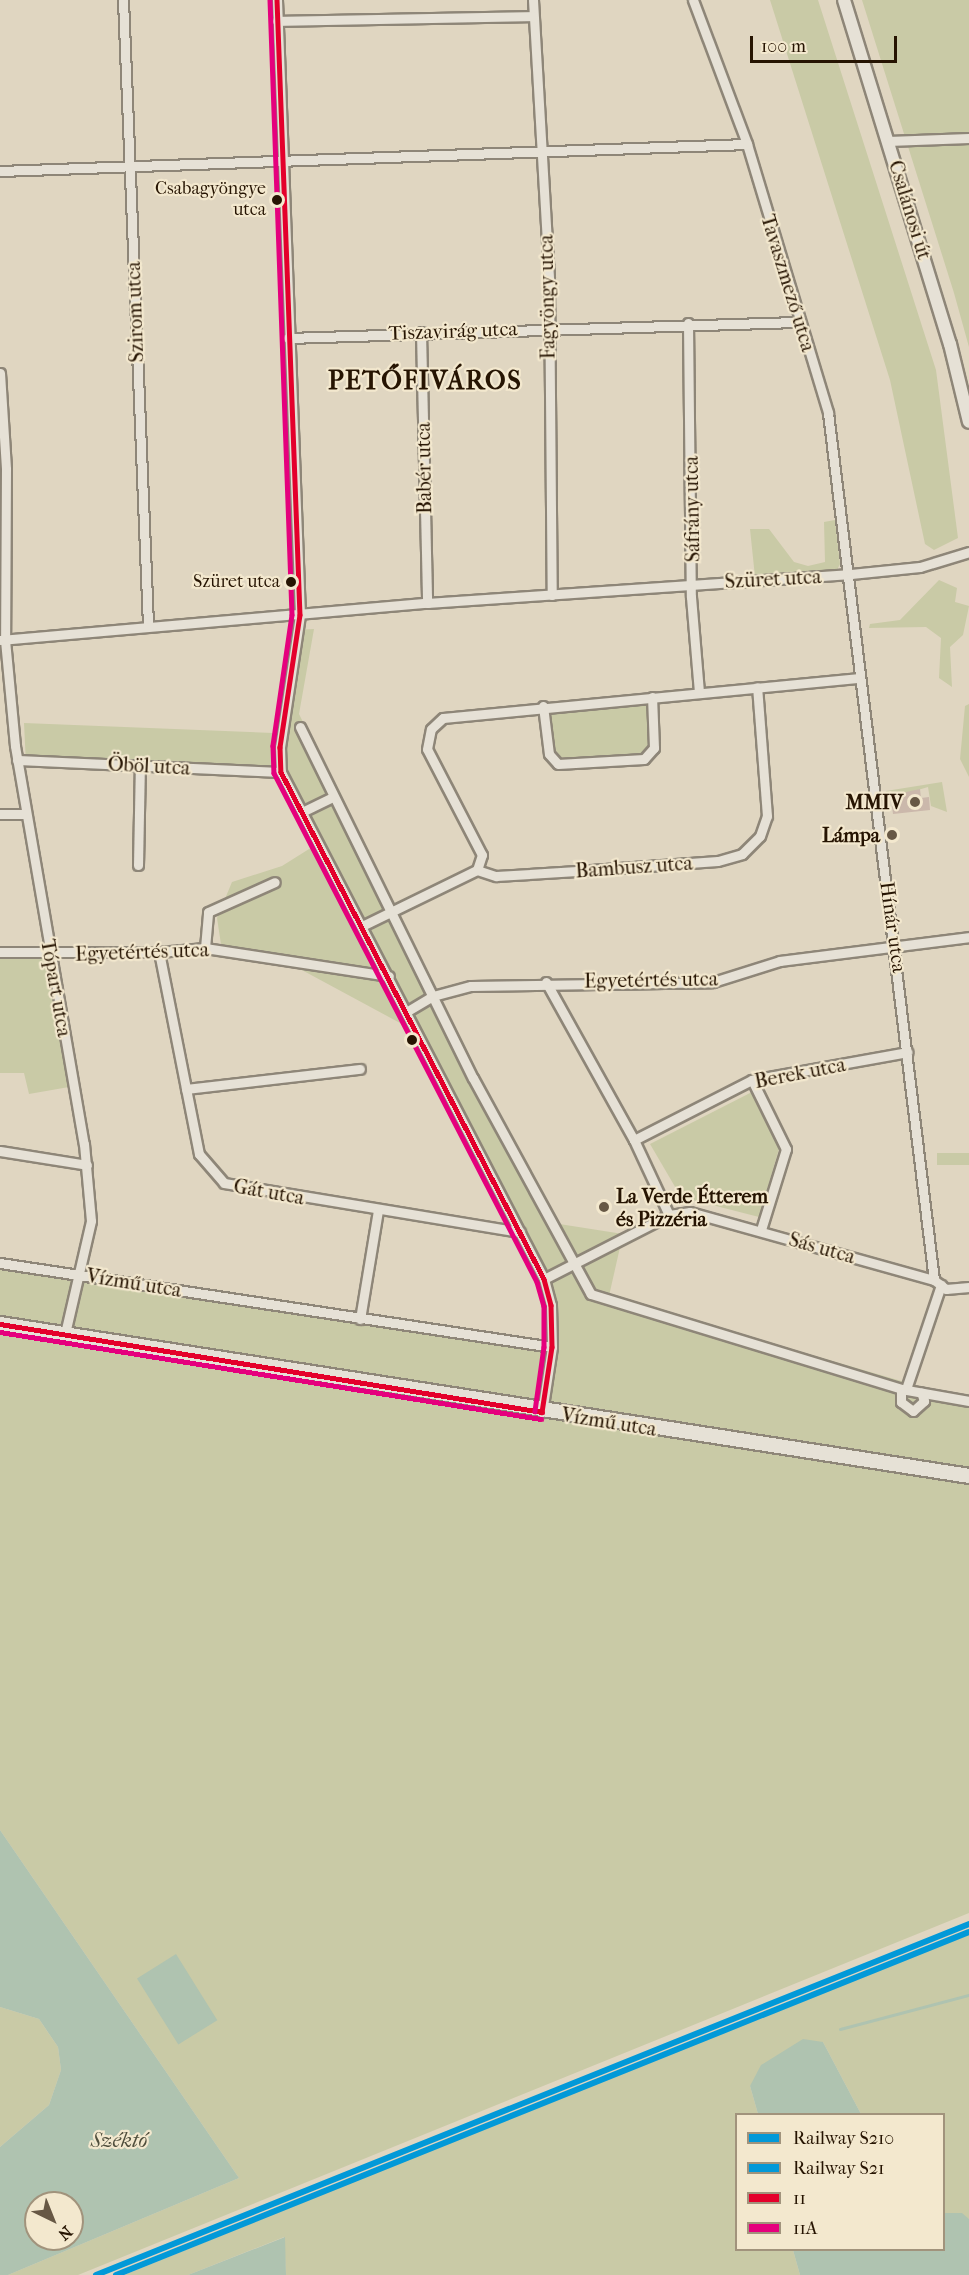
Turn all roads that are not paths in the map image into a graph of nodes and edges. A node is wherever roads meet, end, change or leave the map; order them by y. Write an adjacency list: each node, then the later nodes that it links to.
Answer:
1 (123, 0): 13 (street, Szirom utca)
2 (277, 0): 7 (street)
3 (533, 0): 6 (street, Fagyöngy utca)
4 (693, 0): 10 (street, Tavaszmező utca)
5 (844, 0): 9 (street, Csalánosi út)
6 (533, 16): 7 (street); 11 (street, Fagyöngy utca)
7 (277, 21): 12 (street)
8 (969, 138): 9 (street)
9 (888, 141): 21 (street, Csalánosi út)
10 (747, 144): 11 (street); 15 (street, Tavaszmező utca)
11 (541, 154): 12 (street); 17 (street, Fagyöngy utca)
12 (284, 159): 13 (street); 19 (street)
13 (129, 167): 14 (street); 29 (street, Szirom utca)
14 (0, 171)
15 (798, 322): 16 (street, Tiszavirág utca); 24 (street, Tavaszmező utca)
16 (688, 323): 17 (street, Tiszavirág utca); 25 (street, Sáfrány utca)
17 (548, 328): 18 (street, Tiszavirág utca); 26 (street, Fagyöngy utca)
18 (421, 332): 19 (street, Tiszavirág utca); 27 (street, Babér utca)
19 (288, 338): 28 (street)
20 (0, 373): 22 (street, Tópart utca)
21 (969, 422)
22 (3, 469): 30 (street, Tópart utca)
23 (969, 552): 24 (street, Szüret utca)
24 (851, 574): 25 (street, Szüret utca); 31 (street, Hínár utca)
25 (694, 584): 26 (street, Szüret utca); 33 (street, Sáfrány utca)
26 (552, 595): 27 (street, Szüret utca)
27 (427, 603): 28 (street, Szüret utca)
28 (300, 615): 29 (street, Szüret utca); 39 (street)
29 (148, 625): 30 (street, Szüret utca)
30 (3, 640): 37 (street, Tópart utca)
31 (857, 678): 32 (street); 50 (street, Hínár utca)
32 (757, 687): 33 (street); 45 (street, Bambusz utca)
33 (699, 693): 34 (street)
34 (652, 697): 35 (street); 35 (street)
35 (543, 706): 45 (street)
36 (300, 727): 40 (street)
37 (17, 760): 38 (street, Öböl utca); 43 (street, Tópart utca)
38 (140, 765): 39 (street, Öböl utca); 44 (street)
39 (281, 772): 41 (street)
40 (333, 797): 41 (street); 47 (street)
41 (304, 811): 48 (street)
42 (0, 814): 43 (street)
43 (25, 814): 54 (street, Tópart utca)
44 (138, 865)
45 (477, 870): 47 (street)
46 (275, 882): 51 (street)
47 (393, 912): 48 (street); 57 (street)
48 (362, 926): 55 (street)
49 (969, 937): 50 (street, Egyetértés utca)
50 (896, 946): 56 (street, Egyetértés utca); 59 (street, Hínár utca)
51 (205, 948): 53 (street, Egyetértés utca); 55 (street, Egyetértés utca)
52 (0, 952): 54 (street, Egyetértés utca)
53 (159, 952): 54 (street, Egyetértés utca); 62 (street, Gát utca)
54 (50, 954): 65 (street, Tópart utca)
55 (389, 976): 58 (street)
56 (546, 982): 57 (street, Egyetértés utca); 63 (street)
57 (433, 996): 58 (street, Egyetértés utca); 71 (street)
58 (406, 1012): 69 (street)
59 (908, 1052): 61 (street, Berek utca); 74 (street, Hínár utca)
60 (360, 1069): 62 (street)
61 (752, 1080): 63 (street, Berek utca); 68 (street)
62 (186, 1089): 66 (street, Gát utca)
63 (634, 1140): 67 (street)
64 (0, 1151): 65 (street)
65 (87, 1165): 72 (street, Tópart utca)
66 (378, 1210): 69 (street, Gát utca); 76 (street)
67 (669, 1215): 68 (street, Sás utca); 71 (street, Sás utca)
68 (761, 1230): 74 (street, Sás utca)
69 (520, 1232): 73 (street)
70 (0, 1263): 72 (street, Vízmű utca)
71 (572, 1265): 73 (street, Sás utca); 80 (street)
72 (79, 1275): 76 (street, Vízmű utca); 78 (street, Tópart utca)
73 (544, 1279): 79 (street)
74 (937, 1283): 75 (street, Sás utca); 80 (street)
75 (969, 1287)
76 (360, 1319): 79 (street, Vízmű utca)
77 (0, 1324): 78 (main road, Vízmű utca)
78 (65, 1335): 83 (main road, Vízmű utca)
79 (552, 1347): 83 (street)
80 (904, 1389): 81 (street); 81 (street)
81 (921, 1392): 82 (street)
82 (969, 1401)
83 (542, 1412): 84 (main road, Vízmű utca)
84 (969, 1476)

